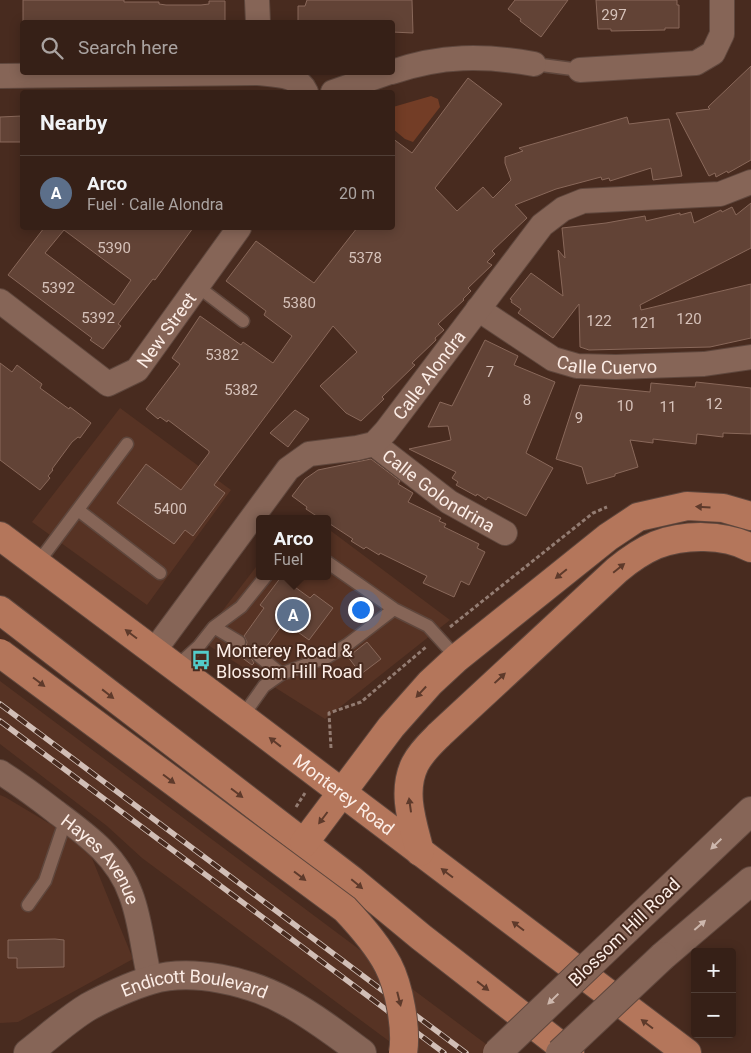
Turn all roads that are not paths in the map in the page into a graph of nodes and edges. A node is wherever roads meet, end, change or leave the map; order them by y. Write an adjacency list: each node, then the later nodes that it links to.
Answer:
1 (257, 0): 3 (street)
2 (722, 0): 5 (street)
3 (258, 20)
4 (534, 64): 5 (lane); 6 (street)
5 (580, 70)
6 (395, 71)
7 (86, 75): 10 (street)
8 (276, 75): 11 (street)
9 (382, 75): 12 (street)
10 (0, 76)
11 (305, 90)
12 (338, 90)
13 (751, 182): 17 (street, Calle Alondra)
14 (238, 230): 15 (street, New Street)
15 (197, 286): 16 (street, New Street); 18 (lane)
16 (0, 301)
17 (478, 309): 19 (street, Calle Cuervo); 21 (street, Calle Alondra)
18 (243, 321)
19 (751, 357)
20 (127, 444): 22 (lane)
21 (374, 444): 24 (street, Calle Golondrina); 35 (street)
22 (78, 510): 27 (lane); 29 (lane)
23 (751, 516): 38 (main road, one-way to 38)
24 (505, 533)
25 (0, 536): 27 (main road, Monterey Road)
26 (751, 548): 47 (main road, one-way to 26)
27 (37, 564): 35 (main road, Monterey Road, one-way to 27)
28 (331, 565): 31 (lane)
29 (160, 573)
30 (263, 580): 33 (lane)
31 (394, 609): 38 (lane); 40 (lane)
32 (0, 610): 46 (main road, one-way to 46)
33 (214, 627): 34 (lane); 39 (lane)
34 (239, 642)
35 (154, 651): 39 (main road, Monterey Road)
36 (0, 652): 53 (main road, one-way to 53, bridge)
37 (259, 656): 40 (lane)
38 (457, 658): 43 (main road, one-way to 43)
39 (176, 668): 41 (main road, Monterey Road)
40 (281, 674): 41 (lane)
41 (242, 717): 43 (main road, Monterey Road, one-way to 41)
42 (0, 772): 45 (street, Hayes Avenue)
43 (341, 793): 46 (main road, one-way to 46); 47 (main road, Monterey Road)
44 (751, 811): 54 (main road, Blossom Hill Road, one-way to 54, bridge)
45 (66, 819): 49 (lane); 50 (street, Hayes Avenue)
46 (304, 843): 56 (main road, one-way to 56)
47 (420, 852): 57 (main road, Monterey Road, one-way to 47)
48 (751, 881): 55 (main road, one-way to 48, bridge)
49 (28, 905)
50 (150, 980): 51 (main road, Endicott Boulevard); 52 (main road, Endicott Boulevard)
51 (28, 1053)
52 (362, 1053)
53 (402, 1053)
54 (497, 1053)
55 (560, 1053)
56 (570, 1053)
57 (686, 1053)

